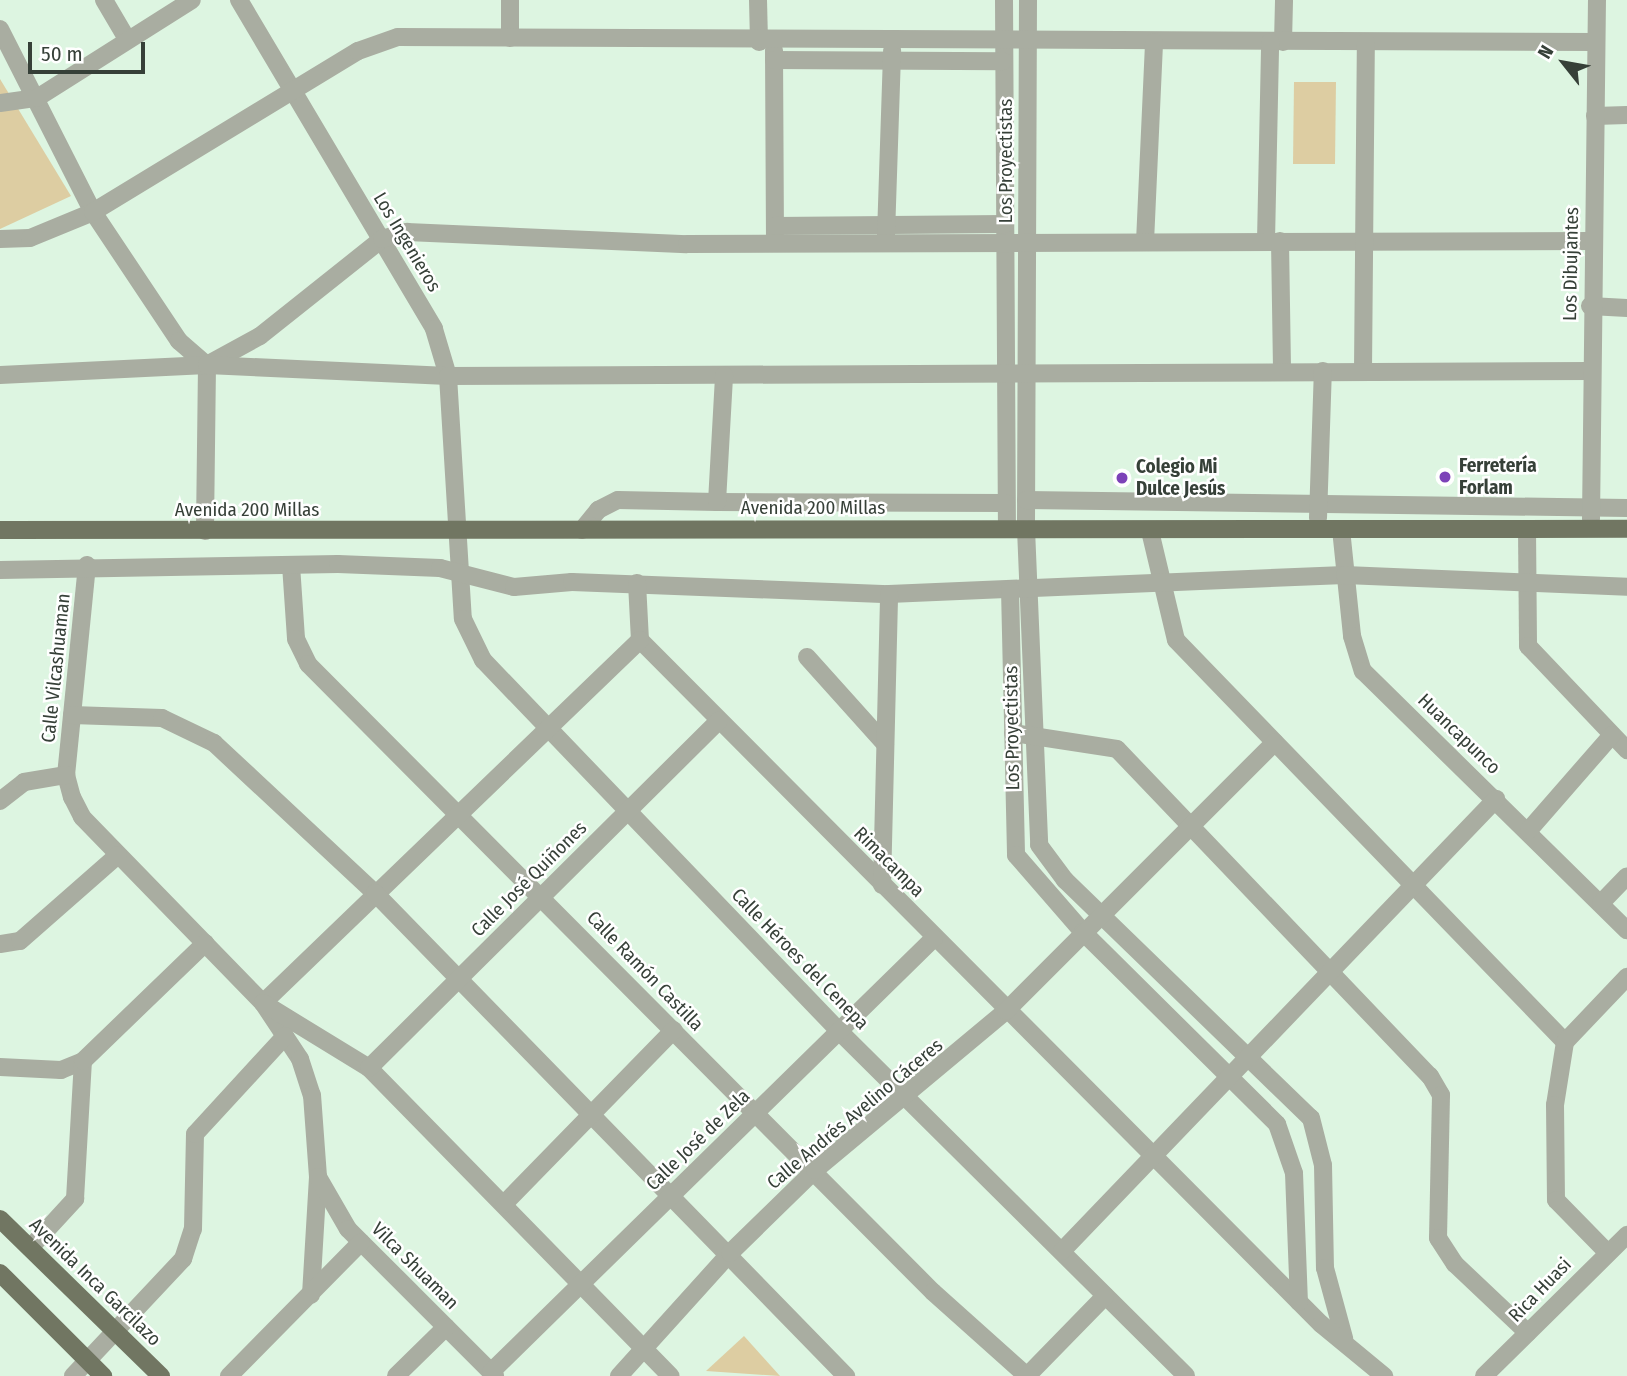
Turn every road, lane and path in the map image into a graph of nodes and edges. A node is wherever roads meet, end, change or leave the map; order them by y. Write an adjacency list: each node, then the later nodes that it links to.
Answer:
1 (104, 0): 11 (street)
2 (192, 0): 11 (street)
3 (239, 0): 23 (street, Los Ingenieros)
4 (510, 0): 12 (street)
5 (758, 0): 20 (street)
6 (1004, 0): 14 (street)
7 (1028, 0): 15 (street, Los Proyectistas)
8 (1284, 0): 17 (street)
9 (1597, 0): 19 (street, Los Dibujantes)
10 (0, 29): 24 (street)
11 (127, 38): 24 (street)
12 (510, 38): 20 (street); 23 (street)
13 (892, 42): 14 (street); 20 (street); 21 (street)
14 (1003, 42): 15 (street); 22 (street)
15 (1027, 42): 16 (street); 37 (street, Los Proyectistas)
16 (1154, 42): 17 (street); 38 (street)
17 (1277, 42): 18 (street); 35 (street)
18 (1366, 42): 19 (street); 36 (street)
19 (1596, 42): 27 (street, Los Dibujantes)
20 (769, 48): 21 (street); 31 (street)
21 (892, 61): 22 (street); 30 (street)
22 (1003, 61): 29 (street)
23 (292, 92): 28 (street); 33 (street, Los Ingenieros)
24 (37, 98): 25 (street); 28 (street)
25 (0, 103)
26 (1627, 115): 27 (street)
27 (1595, 116): 34 (street, Los Dibujantes)
28 (93, 212): 32 (street); 41 (street)
29 (1005, 233): 30 (street); 37 (street); 43 (street)
30 (886, 234): 31 (street)
31 (775, 235): 33 (street)
32 (0, 239)
33 (382, 239): 41 (street); 50 (street, Los Ingenieros)
34 (1593, 240): 36 (street); 39 (street, Los Dibujantes)
35 (1273, 241): 36 (street); 38 (street); 44 (street)
36 (1365, 241): 46 (street)
37 (1026, 242): 38 (street); 42 (street, Los Proyectistas)
38 (1145, 242)
39 (1590, 306): 40 (street); 47 (street, Los Dibujantes)
40 (1627, 308)
41 (207, 365): 48 (street); 50 (street); 66 (street)
42 (1026, 370): 43 (street); 44 (street); 51 (street, Los Proyectistas)
43 (1007, 371): 49 (street); 53 (street)
44 (1282, 371): 45 (street)
45 (1323, 371): 46 (street); 54 (street)
46 (1363, 371): 47 (street)
47 (1591, 371): 55 (street, Los Dibujantes)
48 (0, 375)
49 (724, 375): 50 (street); 52 (street)
50 (448, 376): 67 (street, Los Ingenieros)
51 (1026, 500): 54 (street); 58 (street, Los Proyectistas)
52 (717, 502): 53 (street); 65 (street)
53 (1006, 503): 57 (street)
54 (1318, 506): 55 (street); 59 (street)
55 (1591, 508): 56 (street); 62 (street, Los Dibujantes)
56 (1627, 508)
57 (1007, 529): 58 (main road, Avenida 200 Millas); 65 (main road, Avenida 200 Millas)
58 (1026, 529): 68 (main road, Avenida 200 Millas); 78 (street, Los Proyectistas)
59 (1318, 529): 60 (main road, Avenida 200 Millas); 68 (main road, Avenida 200 Millas)
60 (1341, 529): 61 (main road, Avenida 200 Millas); 73 (street, Huancapunco)
61 (1527, 529): 62 (main road, Avenida 200 Millas); 76 (street)
62 (1591, 529): 63 (main road, Avenida 200 Millas)
63 (1627, 529)
64 (0, 530): 66 (main road, Avenida 200 Millas)
65 (582, 530): 67 (main road, Avenida 200 Millas)
66 (205, 531): 67 (main road, Avenida 200 Millas)
67 (460, 531): 72 (street, Calle Héroes del Cenepa)
68 (1150, 531): 74 (street)
69 (87, 565): 70 (street); 71 (street); 82 (street, Calle Vilcashuaman)
70 (291, 565): 72 (street); 95 (street, Calle Ramón Castilla)
71 (0, 569)
72 (461, 572): 75 (street); 84 (street, Calle Héroes del Cenepa)
73 (1345, 575): 74 (street); 76 (street); 92 (street, Huancapunco)
74 (1161, 581): 78 (street); 88 (street)
75 (637, 583): 79 (street); 80 (street)
76 (1526, 584): 77 (street); 86 (street)
77 (1627, 587)
78 (1019, 588): 79 (street); 85 (street); 87 (street, Los Proyectistas)
79 (889, 594): 89 (street)
80 (640, 640): 83 (street, Rimacampa); 84 (street)
81 (807, 657): 89 (street)
82 (72, 715): 91 (street, Calle Vilcashuaman); 102 (street)
83 (719, 720): 94 (street, Calle José Quiñones); 100 (street, Rimacampa)
84 (548, 727): 94 (street, Calle Héroes del Cenepa); 95 (street)
85 (1013, 733): 87 (street); 107 (street)
86 (1612, 735): 90 (street); 97 (street)
87 (1036, 736): 96 (street); 105 (street, Los Proyectistas)
88 (1275, 742): 96 (street, Calle Andrés Avelino Cáceres); 101 (street)
89 (885, 744): 100 (street)
90 (1627, 750)
91 (66, 775): 93 (street); 98 (street)
92 (1496, 799): 97 (street, Huancapunco); 101 (street)
93 (0, 801)
94 (629, 810): 103 (street, Calle José Quiñones); 117 (street, Calle Héroes del Cenepa)
95 (459, 813): 102 (street); 103 (street, Calle Ramón Castilla)
96 (1191, 824): 105 (street, Calle Andrés Avelino Cáceres); 111 (street)
97 (1529, 830): 104 (street, Huancapunco)
98 (118, 855): 109 (street); 110 (street)
99 (1627, 876): 104 (street)
100 (882, 885): 108 (street, Rimacampa)
101 (1415, 887): 111 (street); 119 (street)
102 (375, 893): 113 (street); 114 (street)
103 (542, 896): 113 (street, Calle José Quiñones); 116 (street, Calle Ramón Castilla)
104 (1601, 903): 106 (street, Huancapunco)
105 (1101, 914): 107 (street, Calle Andrés Avelino Cáceres); 120 (street, Los Proyectistas)
106 (1627, 930)
107 (1083, 932): 115 (street, Calle Andrés Avelino Cáceres); 124 (street)
108 (934, 938): 115 (street, Rimacampa); 117 (street, Calle José de Zela)
109 (205, 943): 114 (street); 121 (street)
110 (0, 944)
111 (1332, 969): 120 (street); 147 (street)
112 (1627, 978): 119 (street)
113 (458, 979): 123 (street, Calle José Quiñones); 127 (street)
114 (263, 1003): 118 (street); 123 (street)
115 (1006, 1011): 125 (street, Calle Andrés Avelino Cáceres); 128 (street, Rimacampa)
116 (674, 1030): 126 (street, Calle Ramón Castilla); 127 (street)
117 (839, 1031): 125 (street, Calle Héroes del Cenepa); 126 (street, Calle José de Zela)
118 (285, 1036): 130 (street); 146 (street)
119 (1565, 1042): 138 (street)
120 (1250, 1055): 124 (street); 148 (street, Los Proyectistas)
121 (83, 1062): 122 (street); 136 (street)
122 (0, 1067)
123 (369, 1068): 132 (street)
124 (1229, 1076): 128 (street); 144 (street)
125 (909, 1097): 129 (street, Calle Andrés Avelino Cáceres); 137 (street, Calle Héroes del Cenepa)
126 (755, 1113): 129 (street, Calle Ramón Castilla); 131 (street, Calle José de Zela)
127 (591, 1115): 131 (street); 132 (street)
128 (1152, 1152): 137 (street); 144 (street, Rimacampa)
129 (816, 1170): 139 (street, Calle Andrés Avelino Cáceres); 162 (street, Calle Ramón Castilla)
130 (318, 1177): 135 (street, Vilca Shuaman); 142 (street)
131 (670, 1196): 139 (street); 141 (street, Calle José de Zela)
132 (503, 1205): 141 (street)
133 (0, 1219): 136 (main road, Avenida Inca Garcilazo)
134 (1627, 1235): 138 (street, Rica Huasi)
135 (361, 1242): 142 (street); 145 (street, Vilca Shuaman)
136 (30, 1248): 146 (main road, Avenida Inca Garcilazo)
137 (1062, 1251): 143 (street, Calle Héroes del Cenepa)
138 (1606, 1251): 147 (street, Rica Huasi)
139 (730, 1253): 149 (street, Calle Andrés Avelino Cáceres); 151 (street)
140 (0, 1273): 150 (main road)
141 (580, 1284): 149 (street); 153 (street, Calle José de Zela)
142 (311, 1295): 157 (street)
143 (1105, 1296): 162 (street); 163 (street, Calle Héroes del Cenepa)
144 (1299, 1302): 148 (street, Rimacampa)
145 (446, 1327): 153 (street, Vilca Shuaman); 158 (street)
146 (115, 1332): 150 (street); 156 (main road, Avenida Inca Garcilazo)
147 (1528, 1333): 164 (street, Rica Huasi)
148 (1344, 1338): 152 (street)
149 (643, 1348): 159 (street, Calle Andrés Avelino Cáceres); 160 (street)
150 (87, 1360): 154 (street); 155 (main road)
151 (827, 1369): 161 (street)
152 (1376, 1373)
153 (493, 1374)
154 (73, 1376)
155 (103, 1376)
156 (161, 1376)
157 (229, 1376)
158 (396, 1376)
159 (620, 1376)
160 (671, 1376)
161 (846, 1376)
162 (1027, 1376)
163 (1186, 1376)
164 (1483, 1376)

